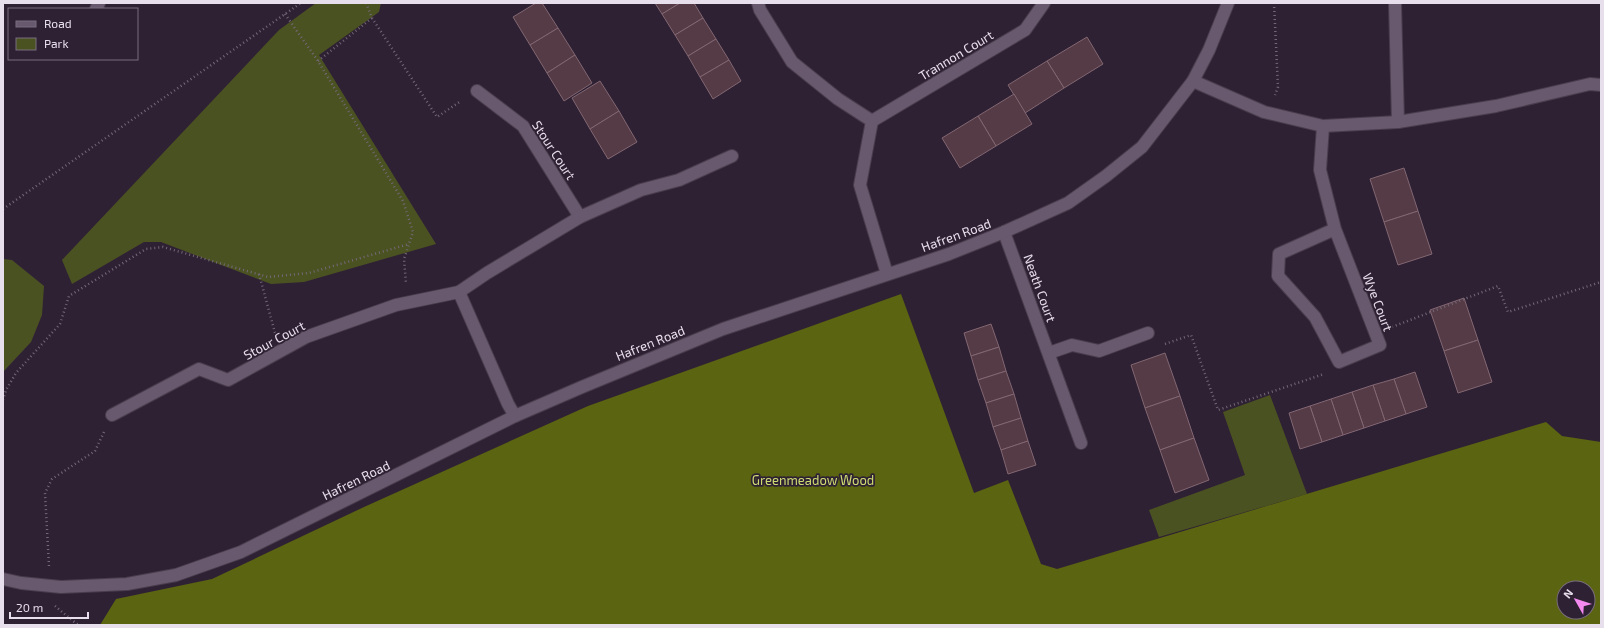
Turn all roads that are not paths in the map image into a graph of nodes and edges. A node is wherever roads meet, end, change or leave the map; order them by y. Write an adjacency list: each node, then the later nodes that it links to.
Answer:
1 (758, 3): 8 (street)
2 (1044, 3): 8 (street, Trannon Court)
3 (1228, 3): 5 (street, Hafren Road)
4 (1396, 3): 9 (street)
5 (1193, 81): 10 (street); 14 (street, Hafren Road)
6 (1601, 85): 9 (street)
7 (477, 91): 12 (street, Stour Court)
8 (872, 121): 15 (street)
9 (1398, 122): 10 (street)
10 (1323, 126): 13 (street, Wye Court)
11 (732, 156): 12 (street, Stour Court)
12 (580, 217): 16 (street, Stour Court)
13 (1336, 230): 13 (street, Wye Court)
14 (1004, 232): 15 (street, Hafren Road); 18 (street, Neath Court)
15 (887, 274): 20 (street, Hafren Road)
16 (458, 292): 19 (street, Stour Court); 20 (street)
17 (1148, 333): 18 (street)
18 (1049, 353): 21 (street, Neath Court)
19 (112, 415)
20 (515, 416): 22 (street, Hafren Road)
21 (1081, 443)
22 (3, 579)

